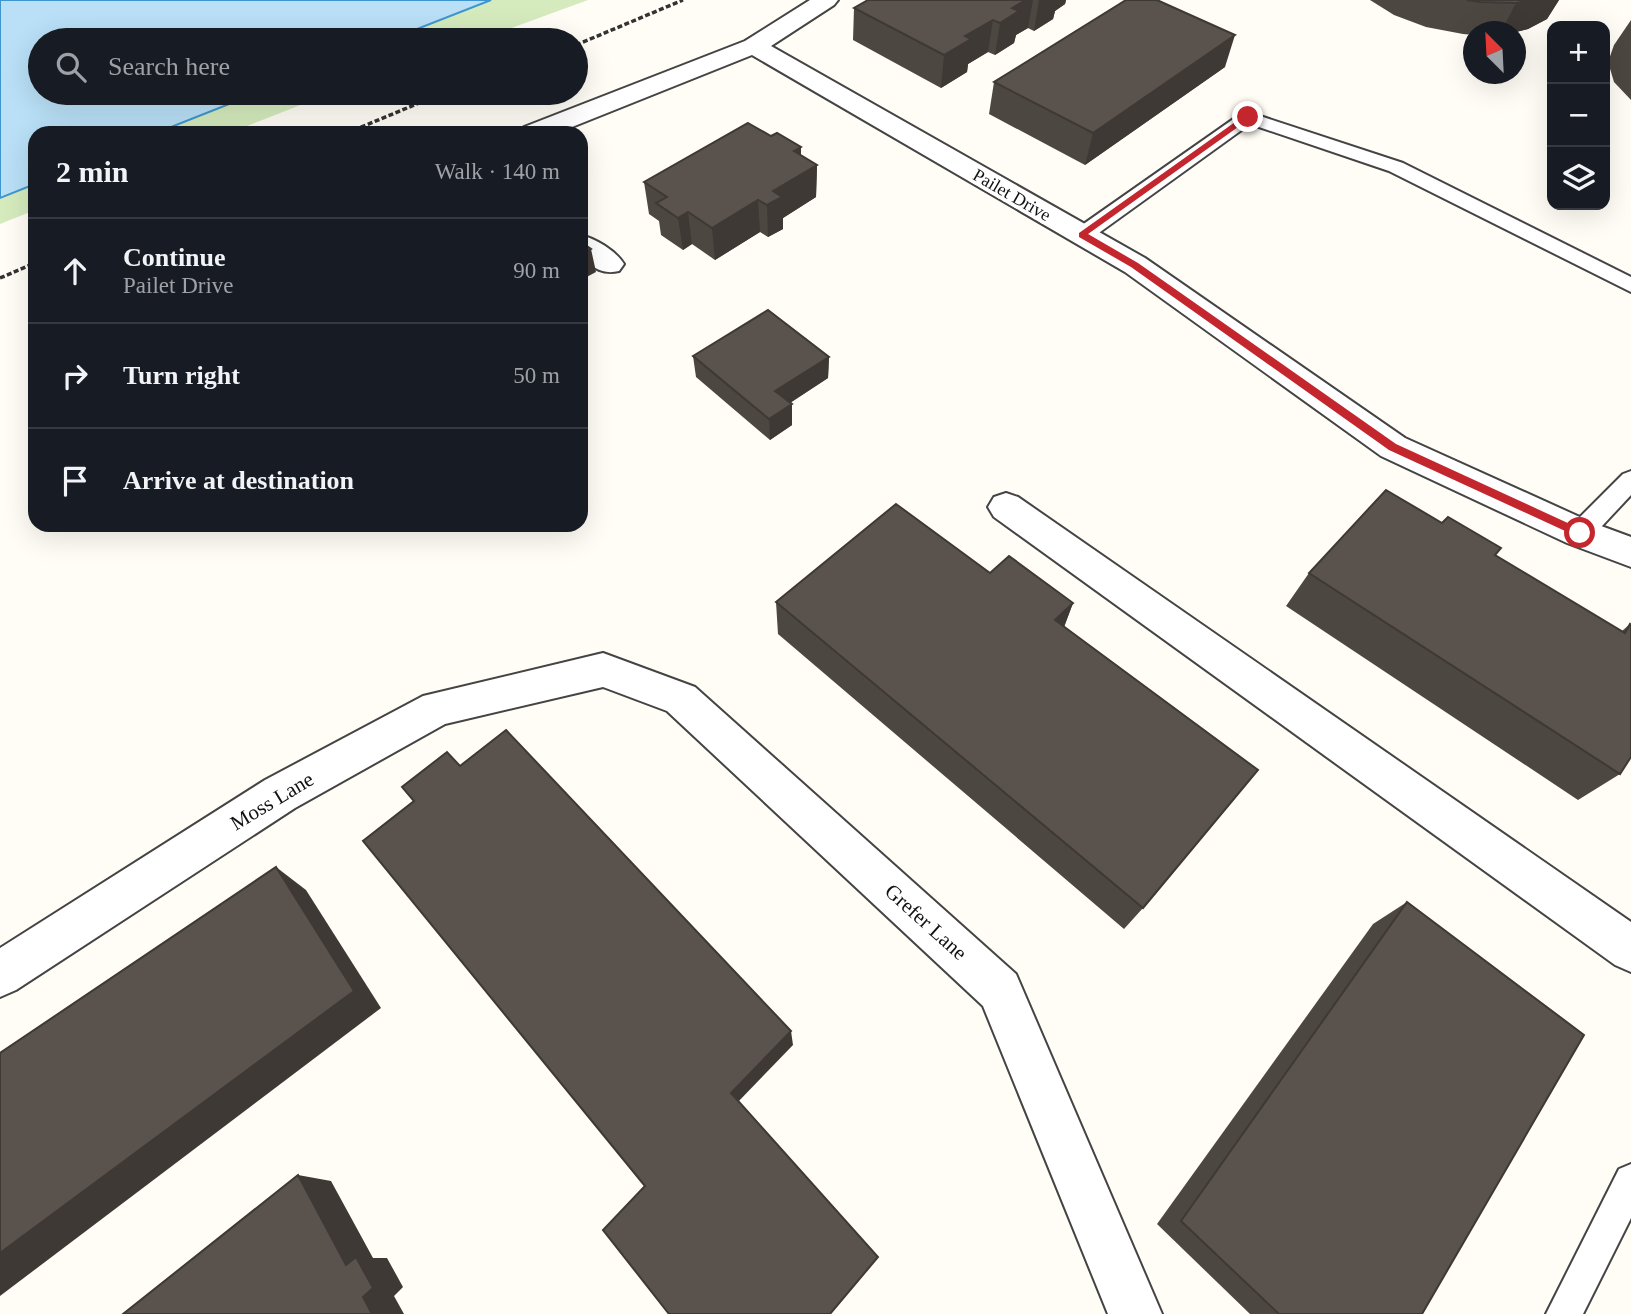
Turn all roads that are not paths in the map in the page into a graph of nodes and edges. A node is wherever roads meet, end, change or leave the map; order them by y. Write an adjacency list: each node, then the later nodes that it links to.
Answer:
1 (826, 0): 2 (street)
2 (754, 46): 3 (street); 4 (street, Pailet Drive)
3 (551, 126)
4 (1082, 235): 7 (lane); 10 (street, Pailet Drive)
5 (588, 249): 6 (street)
6 (609, 264)
7 (1631, 285)
8 (1631, 481): 10 (lane)
9 (1006, 507): 13 (street)
10 (1580, 533): 11 (street, Pailet Drive)
11 (1631, 552)
12 (567, 678): 14 (street, Moss Lane); 16 (street, Grefer Lane)
13 (1631, 949)
14 (0, 974)
15 (1631, 1181): 17 (lane)
16 (1131, 1312)
17 (1564, 1314)

